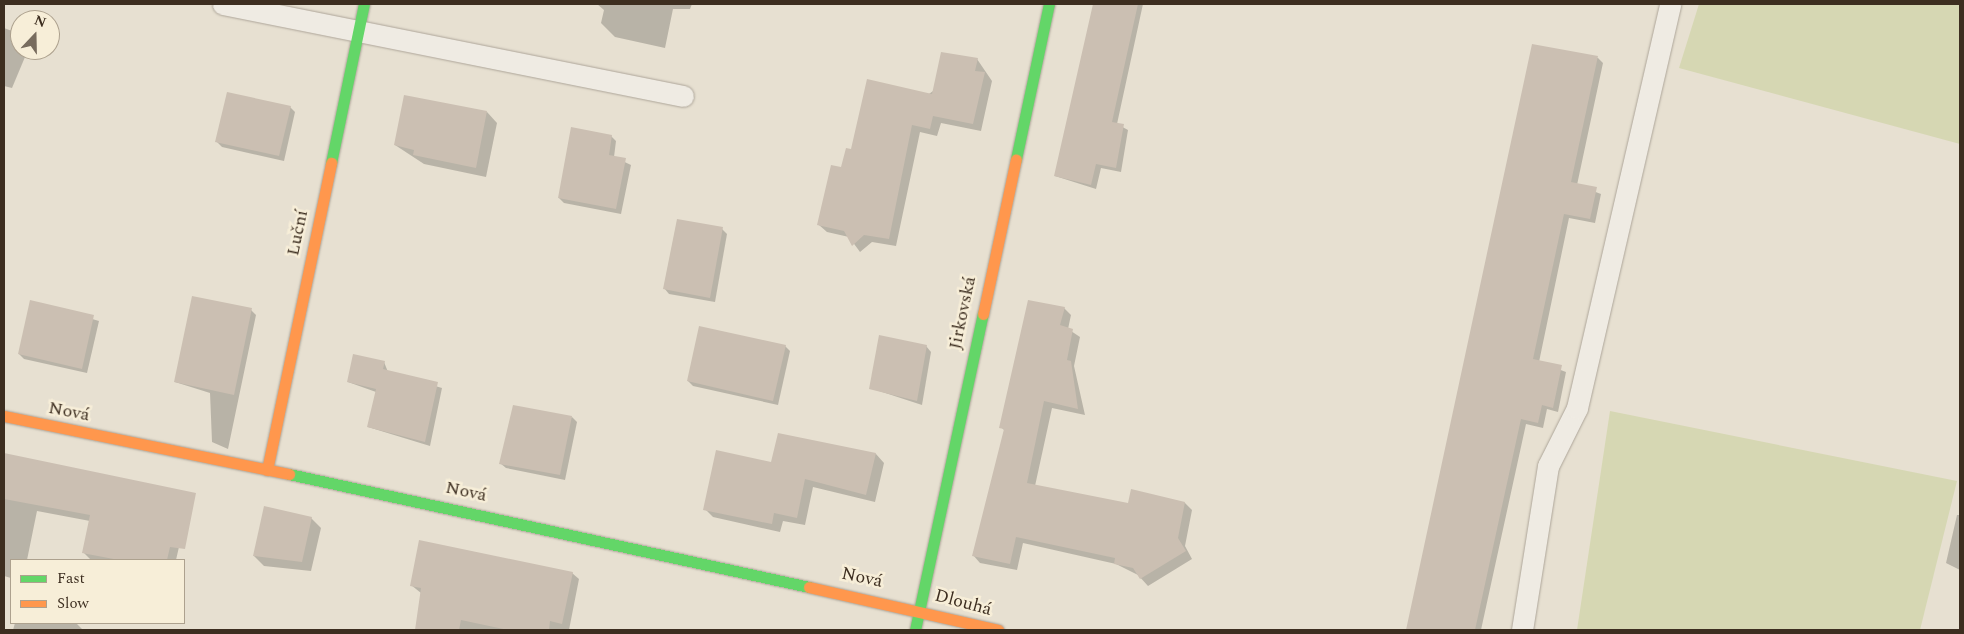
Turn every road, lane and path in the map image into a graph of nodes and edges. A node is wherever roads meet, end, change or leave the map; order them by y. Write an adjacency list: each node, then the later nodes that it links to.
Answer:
1 (223, 4): 5 (lane)
2 (364, 4): 5 (street, Luční)
3 (1050, 4): 9 (street, Jirkovská)
4 (1670, 4): 12 (lane)
5 (358, 31): 6 (lane); 8 (street, Luční)
6 (683, 96)
7 (4, 416): 8 (street, Nová)
8 (267, 470): 9 (street, Nová)
9 (919, 609): 10 (street, Jirkovská); 11 (street, Dlouhá)
10 (916, 630)
11 (998, 630)
12 (1522, 630)

